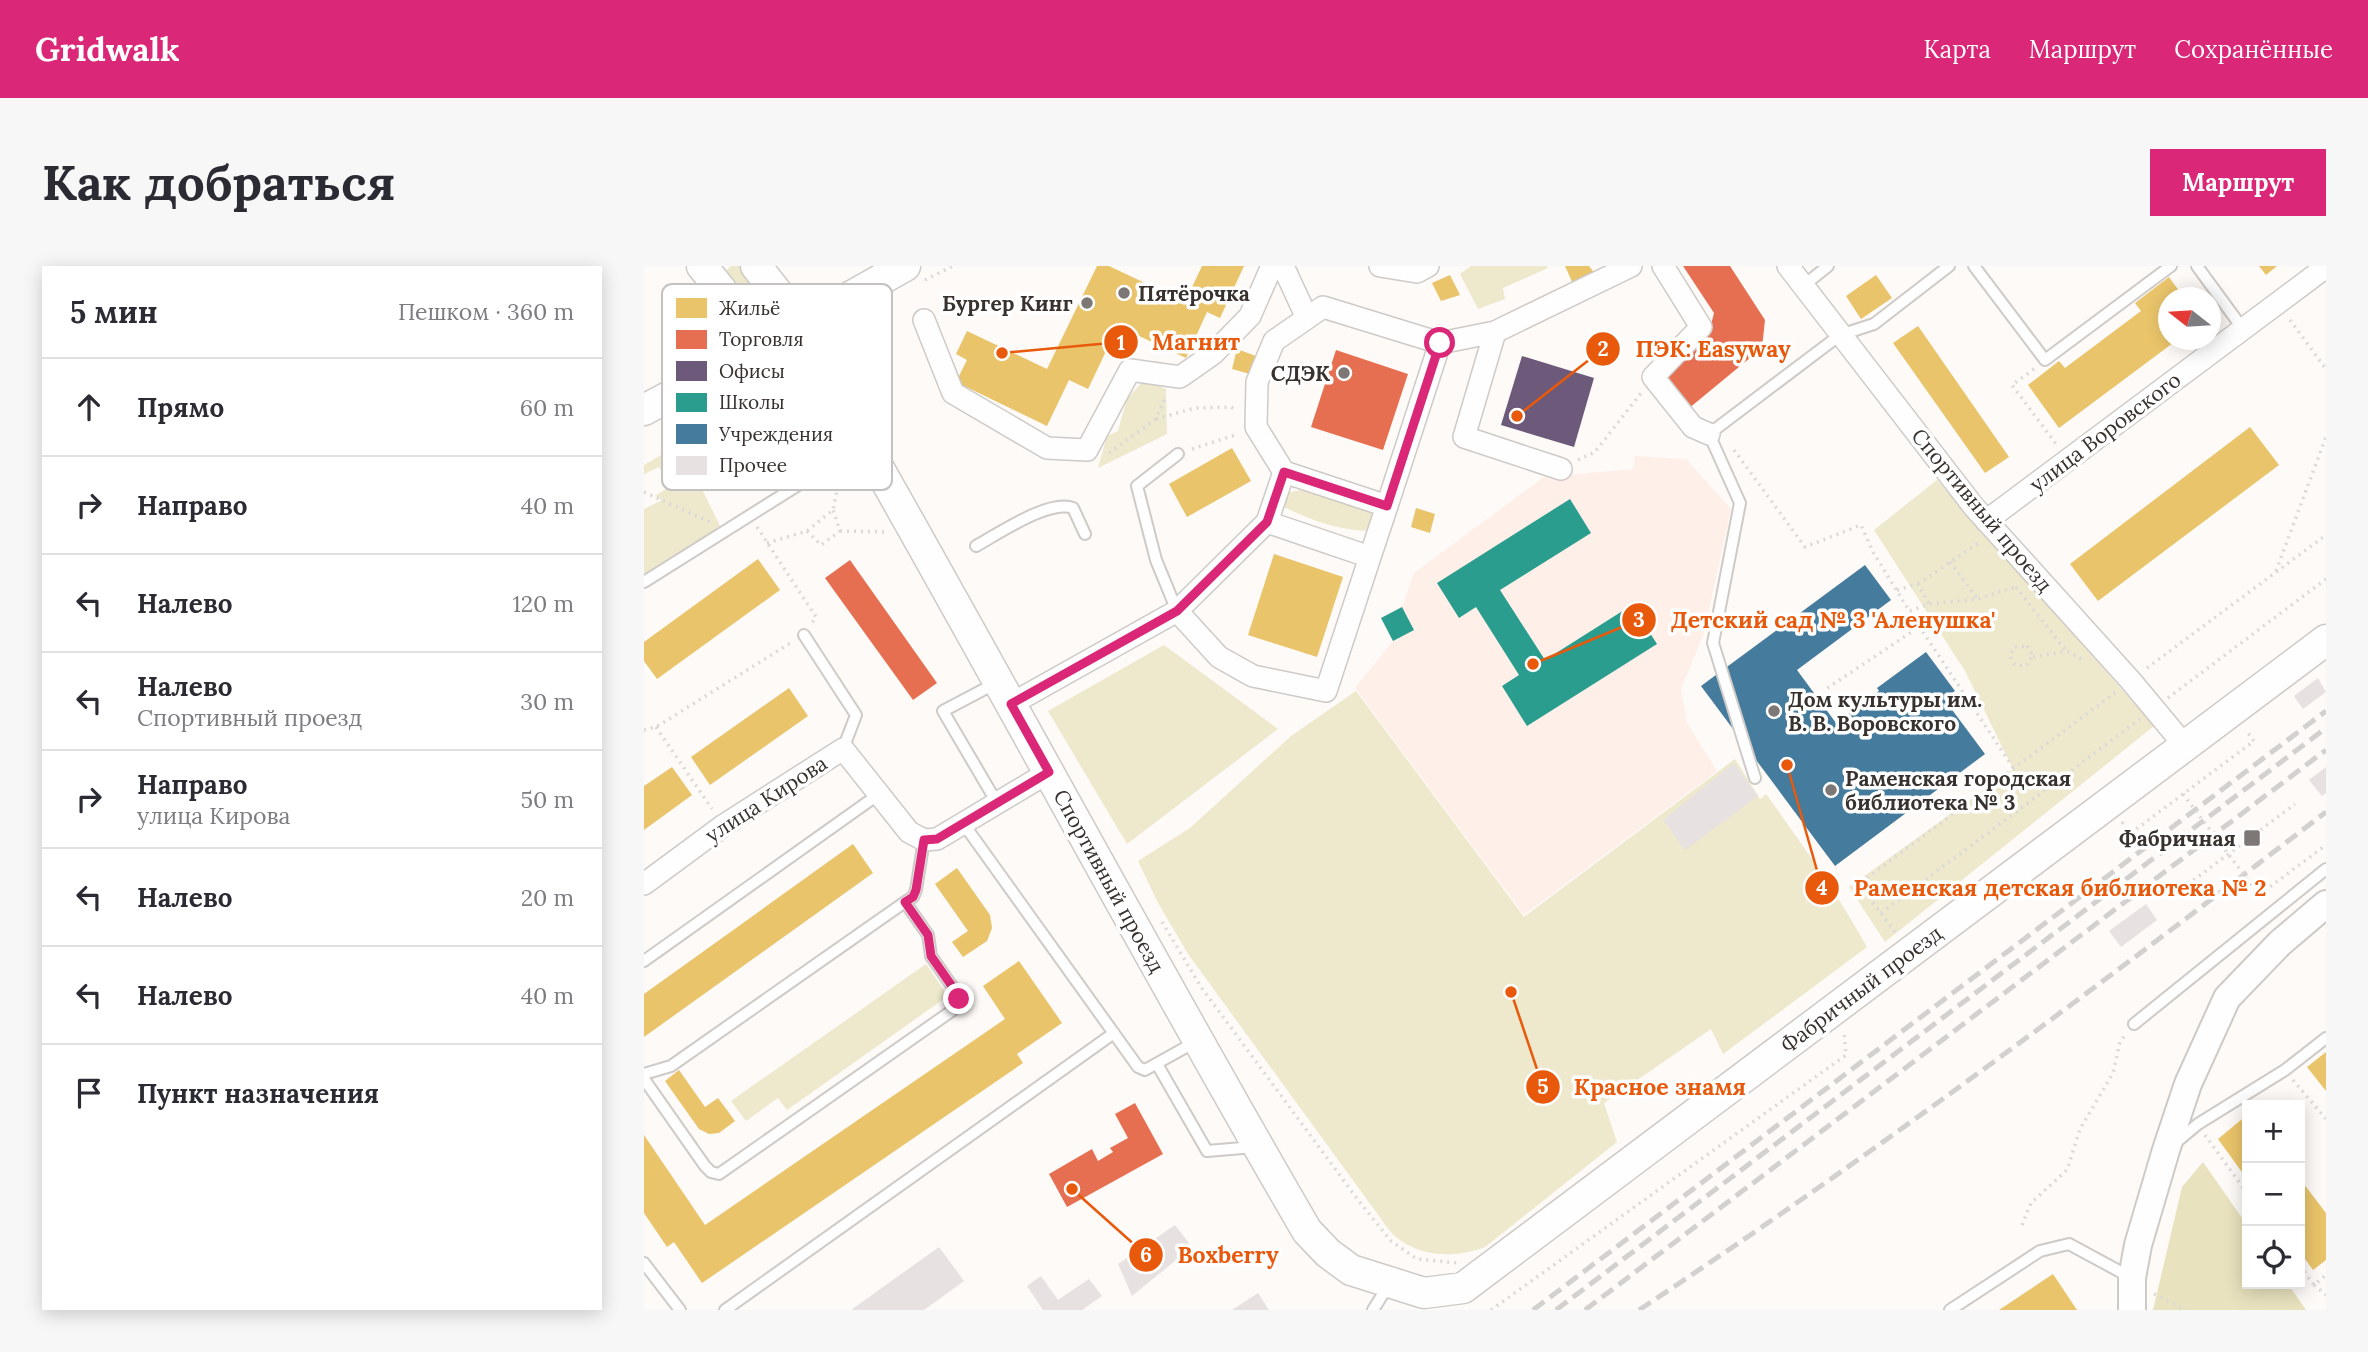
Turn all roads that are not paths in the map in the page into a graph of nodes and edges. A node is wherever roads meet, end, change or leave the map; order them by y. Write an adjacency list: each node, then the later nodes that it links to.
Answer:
1 (756, 266): 16 (main road, Спортивный проезд)
2 (1272, 266): 20 (street)
3 (1283, 266): 19 (street)
4 (1380, 266): 5 (street)
5 (1428, 266)
6 (1631, 266): 22 (street)
7 (1663, 266): 27 (street)
8 (1788, 266): 18 (street, Спортивный проезд)
9 (1828, 266): 18 (lane)
10 (1948, 266): 23 (lane)
11 (1974, 266): 12 (lane)
12 (2171, 266)
13 (2197, 266): 21 (lane)
14 (2326, 267): 21 (street, улица Воровского)
15 (910, 276): 17 (main road)
16 (770, 284)
17 (892, 284)
18 (1803, 286): 23 (street, Спортивный проезд)
19 (1307, 318): 24 (street); 30 (street)
20 (924, 320)
21 (2243, 329): 35 (street, улица Воровского)
22 (1495, 332): 24 (street); 29 (street)
23 (1840, 335): 27 (lane); 35 (street, Спортивный проезд)
24 (1440, 343): 33 (street)
25 (662, 400): 26 (main road)
26 (644, 410)
27 (1709, 434): 47 (lane)
28 (1178, 454): 40 (lane)
29 (1561, 469)
30 (1284, 472): 33 (street); 34 (street)
31 (790, 490): 39 (lane)
32 (879, 490): 43 (main road, Спортивный проезд)
33 (1387, 506): 38 (street)
34 (1267, 522): 38 (street); 40 (street)
35 (1985, 530): 44 (street, Спортивный проезд)
36 (1085, 534): 37 (lane)
37 (976, 546)
38 (1370, 556): 40 (street)
39 (644, 582)
40 (1177, 611): 43 (street)
41 (804, 635): 45 (lane)
42 (2326, 640): 44 (main road, Фабричный проезд)
43 (1005, 693): 46 (main road, Спортивный проезд); 49 (lane)
44 (2185, 746): 67 (main road, Фабричный проезд)
45 (843, 749): 48 (street, улица Кирова); 53 (street, улица Кирова)
46 (1049, 772): 49 (street); 60 (main road, Спортивный проезд)
47 (1755, 778)
48 (879, 794): 51 (street, улица Кирова); 56 (lane)
49 (997, 803): 50 (street)
50 (963, 823): 51 (street); 58 (lane)
51 (924, 840): 54 (lane)
52 (2326, 869): 57 (lane)
53 (644, 884)
54 (905, 902): 62 (lane); 63 (lane)
55 (2326, 904): 65 (street)
56 (644, 961)
57 (2134, 1024)
58 (1114, 1033): 61 (lane); 71 (lane)
59 (2326, 1038): 65 (lane)
60 (1197, 1041): 61 (lane); 64 (main road, Спортивный проезд)
61 (1157, 1064): 64 (lane)
62 (644, 1074)
63 (644, 1079)
64 (1258, 1147): 69 (main road, Спортивный проезд)
65 (2166, 1150): 68 (street)
66 (644, 1263): 70 (lane)
67 (1461, 1275): 69 (main road, Спортивный проезд)
68 (2132, 1278): 73 (lane); 74 (street)
69 (1390, 1283): 72 (lane)
70 (680, 1310)
71 (724, 1310)
72 (1374, 1310)
73 (1950, 1310)
74 (2132, 1310)

